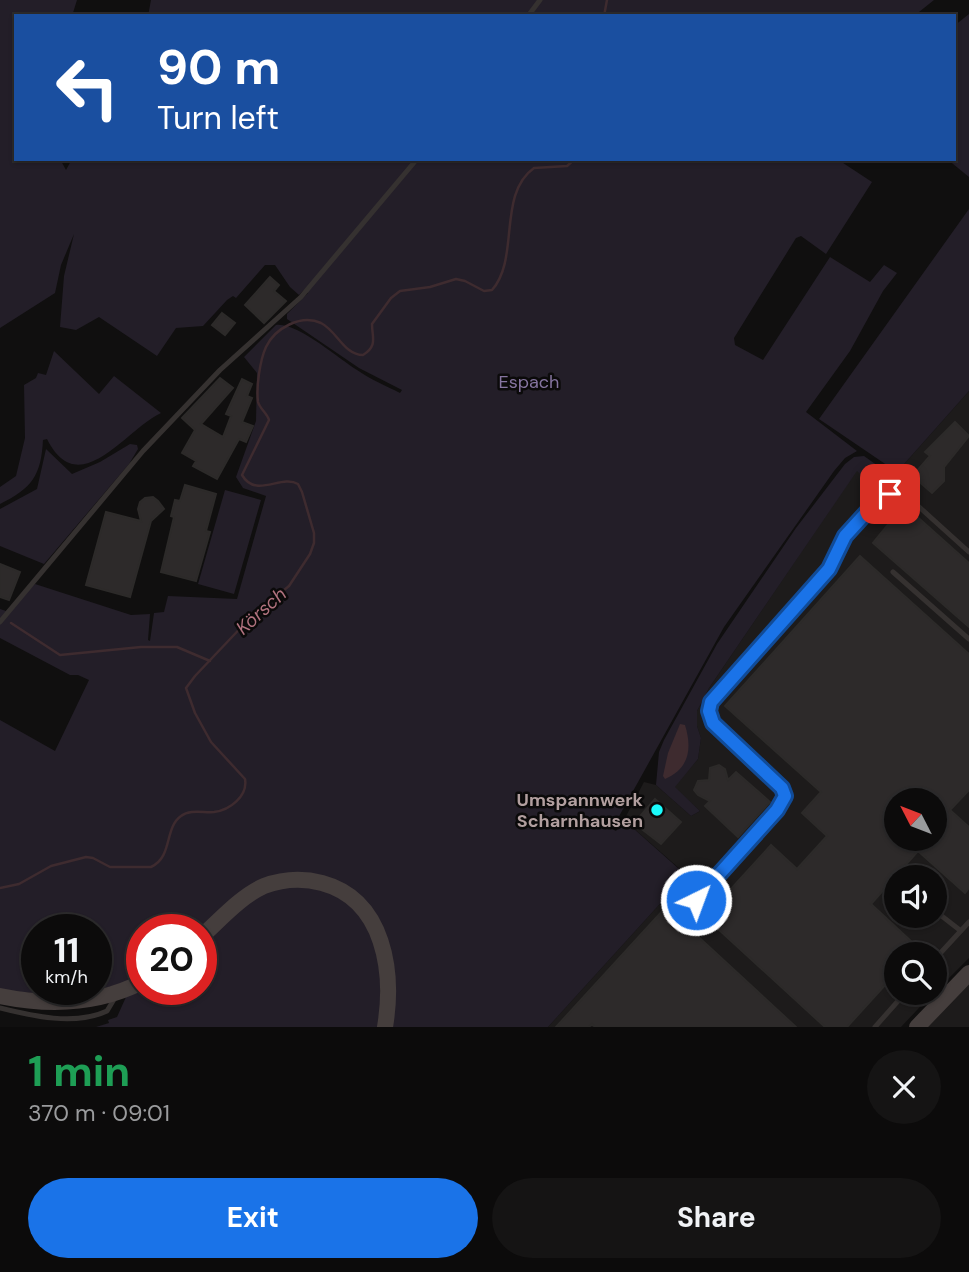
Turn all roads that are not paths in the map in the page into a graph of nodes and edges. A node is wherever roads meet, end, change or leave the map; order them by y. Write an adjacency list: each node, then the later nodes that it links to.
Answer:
1 (415, 161): 4 (lane)
2 (969, 552): 6 (lane)
3 (893, 572): 5 (lane)
4 (0, 622)
5 (969, 639)
6 (696, 900)
7 (947, 920): 10 (lane)
8 (969, 922): 10 (lane)
9 (217, 923): 18 (main road)
10 (961, 930): 11 (lane)
11 (947, 946)
12 (969, 973): 20 (main road)
13 (126, 989): 14 (main road)
14 (118, 992): 15 (main road); 17 (lane)
15 (0, 996)
16 (894, 1005): 19 (lane)
17 (0, 1008)
18 (385, 1027)
19 (875, 1027)
20 (917, 1027)

